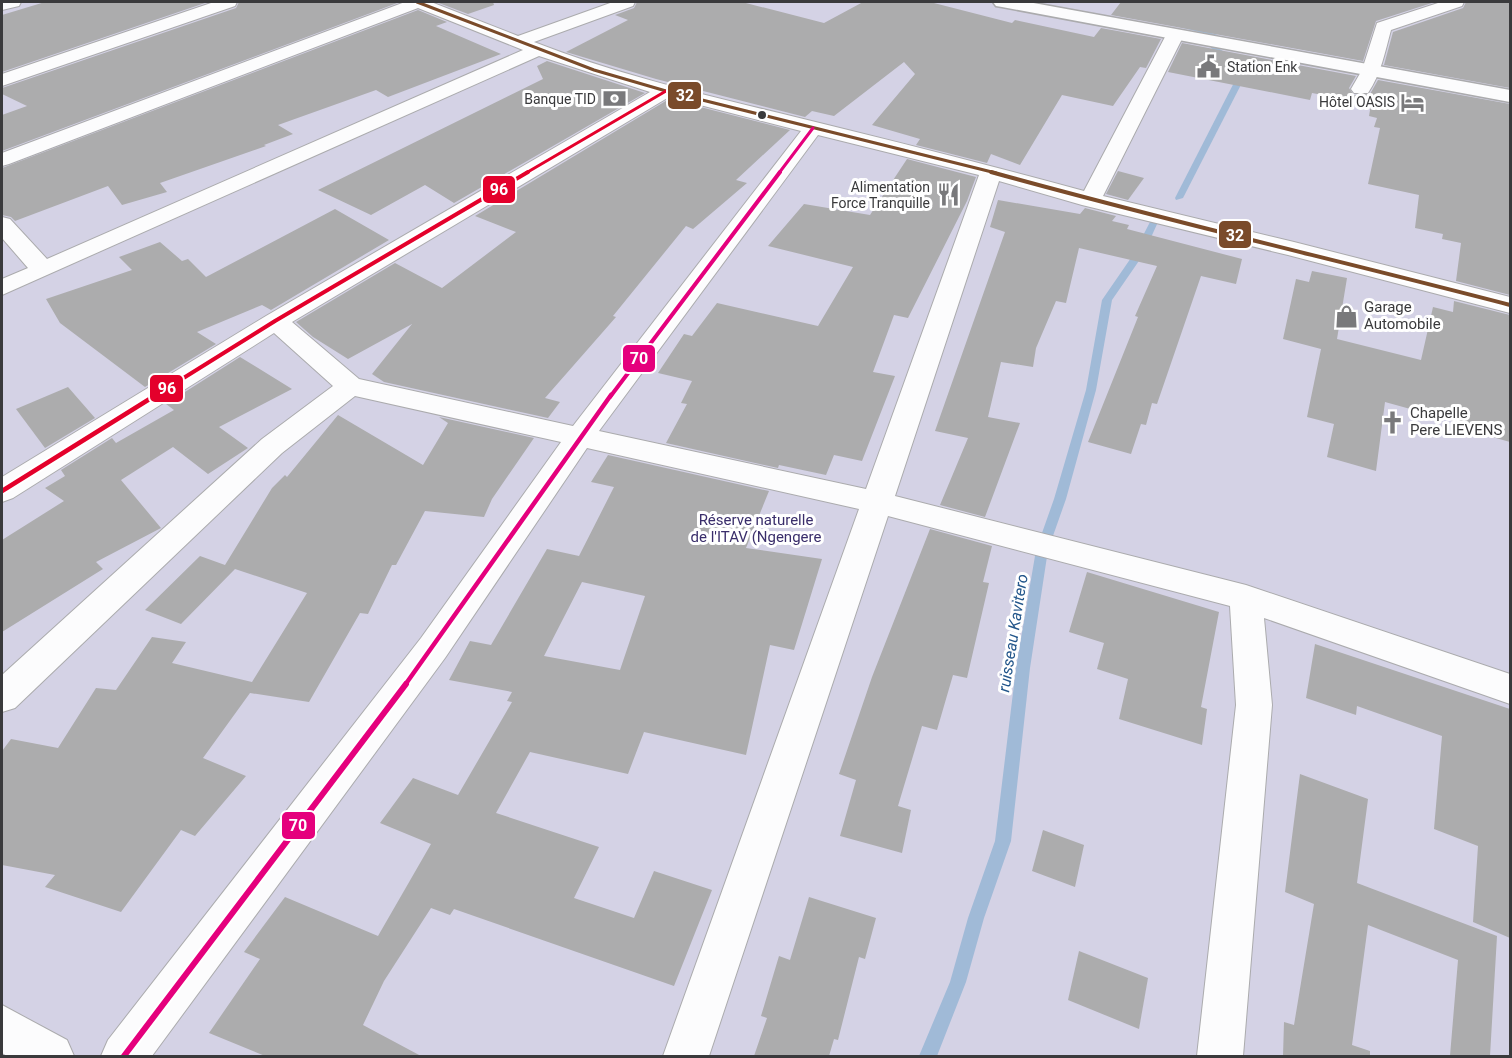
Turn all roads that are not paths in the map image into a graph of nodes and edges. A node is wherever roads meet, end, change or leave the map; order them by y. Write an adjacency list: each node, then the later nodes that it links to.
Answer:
1 (13, 2): 7 (street)
2 (229, 2): 12 (street)
3 (418, 2): 9 (street); 17 (street)
4 (627, 2): 9 (street)
5 (1002, 2): 8 (highway)
6 (1456, 2): 11 (street)
7 (2, 5)
8 (1175, 35): 11 (highway); 19 (street)
9 (517, 42): 10 (street)
10 (538, 50): 14 (street); 21 (street)
11 (1371, 70): 13 (street); 15 (highway)
12 (2, 80)
13 (1361, 89)
14 (666, 91): 16 (street); 24 (street)
15 (1510, 96)
16 (813, 128): 18 (street); 26 (street)
17 (2, 160)
18 (991, 172): 19 (street); 28 (street)
19 (1090, 200): 23 (street)
20 (2, 224): 21 (street)
21 (43, 270): 22 (street)
22 (2, 288)
23 (1510, 305)
24 (275, 321): 25 (street); 27 (street)
25 (350, 386): 26 (street); 31 (street)
26 (579, 438): 28 (street); 34 (street)
27 (2, 491)
28 (876, 502): 29 (street); 35 (street)
29 (1246, 598): 30 (street); 36 (street)
30 (1510, 689)
31 (2, 697)
32 (2, 1028): 33 (street)
33 (51, 1056)
34 (124, 1056)
35 (686, 1056)
36 (1220, 1056)

